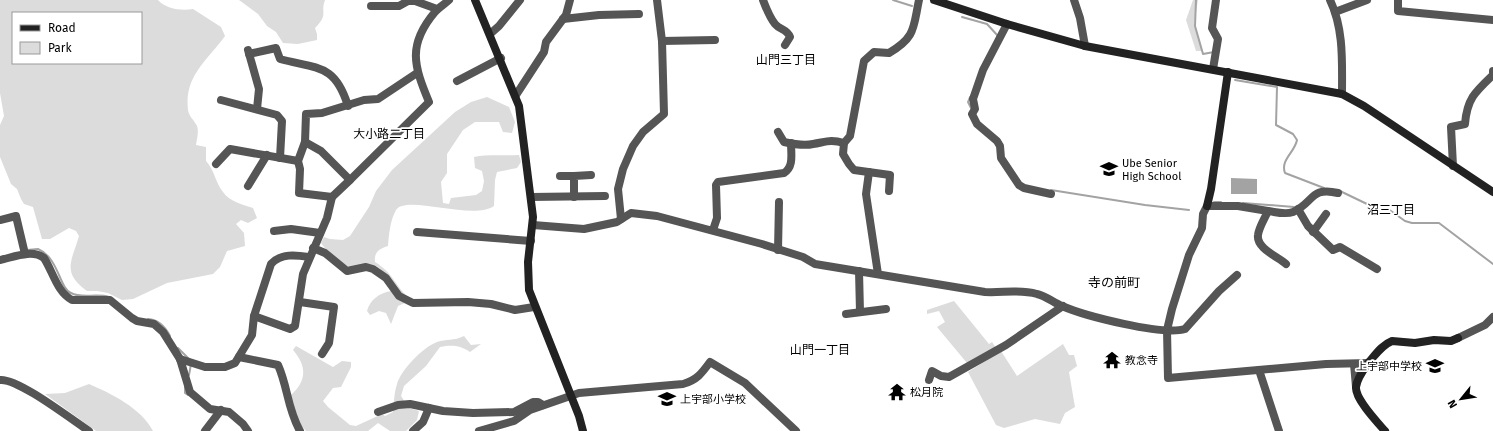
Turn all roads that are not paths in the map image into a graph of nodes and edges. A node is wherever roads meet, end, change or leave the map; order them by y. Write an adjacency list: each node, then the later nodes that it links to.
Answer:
1 (449, 0): 15 (street)
2 (474, 0): 21 (street)
3 (520, 0): 21 (street)
4 (570, 0): 18 (street)
5 (657, 0): 23 (street)
6 (763, 0): 24 (street)
7 (919, 0): 40 (street)
8 (934, 0): 20 (street)
9 (1074, 0): 25 (street)
10 (1216, 0): 27 (street)
11 (1330, 0): 16 (street)
12 (1367, 0): 16 (street)
13 (1398, 0): 19 (street)
14 (371, 6): 15 (street)
15 (437, 9): 30 (street)
16 (1335, 12): 32 (street)
17 (640, 14): 18 (street)
18 (563, 20): 33 (street)
19 (1493, 20)
20 (1007, 24): 25 (street); 55 (street)
21 (490, 34): 26 (street)
22 (715, 40): 23 (street)
23 (662, 41): 65 (street)
24 (786, 45)
25 (1085, 46): 27 (street)
26 (501, 58): 31 (street); 33 (street)
27 (1213, 69): 29 (street)
28 (1493, 71): 45 (street)
29 (1228, 72): 32 (street); 61 (street)
30 (417, 73): 35 (street); 50 (street)
31 (457, 81)
32 (1342, 94): 45 (street)
33 (516, 95): 58 (street)
34 (220, 100): 36 (street)
35 (348, 106): 36 (street); 38 (street)
36 (257, 109): 42 (street)
37 (778, 132): 39 (street)
38 (305, 142): 43 (street); 50 (street)
39 (790, 143): 40 (street); 68 (street)
40 (844, 143): 46 (street)
41 (267, 155): 42 (street); 44 (street); 51 (street)
42 (280, 158): 43 (street)
43 (298, 161): 57 (street)
44 (216, 164)
45 (1453, 166): 53 (street)
46 (869, 172): 52 (street); 82 (street)
47 (591, 175): 49 (street)
48 (560, 176): 49 (street)
49 (574, 176): 59 (street)
50 (350, 180): 57 (street)
51 (248, 186)
52 (889, 191)
53 (1493, 192)
54 (1338, 193): 62 (street)
55 (1051, 194)
56 (605, 196): 59 (street)
57 (332, 197): 72 (street)
58 (531, 197): 59 (street); 67 (street)
59 (574, 197)
60 (779, 202): 75 (street)
61 (1207, 206): 63 (street); 92 (street)
62 (1298, 208): 63 (street); 71 (street)
63 (1268, 211): 79 (street)
64 (1326, 214): 71 (street)
65 (621, 219): 67 (street); 68 (street)
66 (0, 220): 76 (street)
67 (533, 226): 73 (street)
68 (713, 230): 75 (street)
69 (274, 231): 72 (street)
70 (418, 232): 73 (street)
71 (1313, 232): 80 (street)
72 (320, 233): 74 (street)
73 (531, 240): 86 (street)
74 (313, 248): 77 (street); 86 (street)
75 (778, 250): 81 (street)
76 (25, 254): 78 (street); 95 (street)
77 (309, 257): 84 (street); 90 (street)
78 (0, 260)
79 (1286, 264)
80 (1377, 269)
81 (859, 271): 82 (street); 88 (street)
82 (878, 274): 85 (street)
83 (1237, 275): 92 (street)
84 (300, 302): 90 (street); 93 (street)
85 (1063, 306): 92 (street); 100 (street)
86 (534, 307): 102 (street)
87 (886, 309): 88 (street)
88 (860, 312): 89 (street)
89 (846, 314)
90 (254, 316): 94 (street)
91 (1493, 317): 96 (street)
92 (1167, 330): 98 (street)
93 (322, 354)
94 (239, 357): 95 (street); 111 (street)
95 (180, 359): 105 (street)
96 (1369, 363): 97 (street); 101 (street)
97 (1354, 364): 98 (street); 101 (street)
98 (1259, 370): 116 (street)
99 (0, 380): 108 (street)
100 (929, 380)
101 (1356, 387): 117 (street)
102 (571, 396): 103 (street); 114 (street); 115 (street)
103 (543, 405): 104 (street); 107 (street)
104 (429, 408): 106 (street); 112 (street)
105 (221, 410): 109 (street); 110 (street)
106 (378, 412)
107 (498, 428): 113 (street)
108 (90, 431)
109 (205, 431)
110 (248, 431)
111 (300, 431)
112 (413, 431)
113 (478, 431)
114 (583, 431)
115 (796, 431)
116 (1279, 431)
117 (1385, 431)

